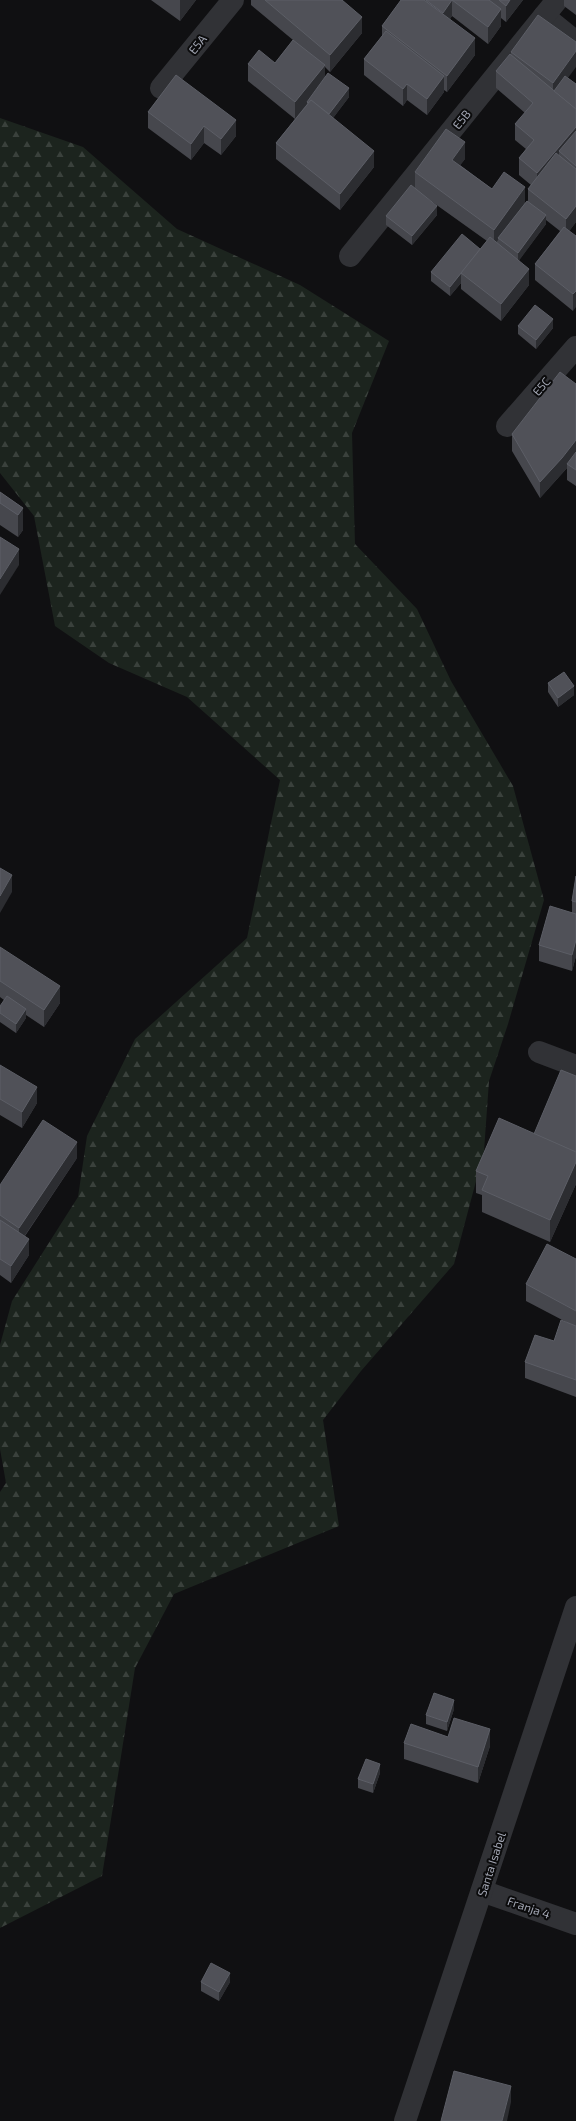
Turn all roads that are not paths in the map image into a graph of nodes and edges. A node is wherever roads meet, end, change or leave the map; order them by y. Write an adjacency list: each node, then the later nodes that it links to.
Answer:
1 (233, 0): 4 (street, E5A)
2 (551, 8): 3 (street); 5 (street, E5B)
3 (576, 42)
4 (162, 88)
5 (350, 256)
6 (576, 347): 7 (street, E5C)
7 (507, 426)
8 (539, 1052): 9 (street)
9 (576, 1066)
10 (576, 1607): 11 (street, Santa Isabel)
11 (482, 1891): 12 (street, Franja 4); 13 (street, Santa Isabel)
12 (576, 1924)
13 (405, 2121)

